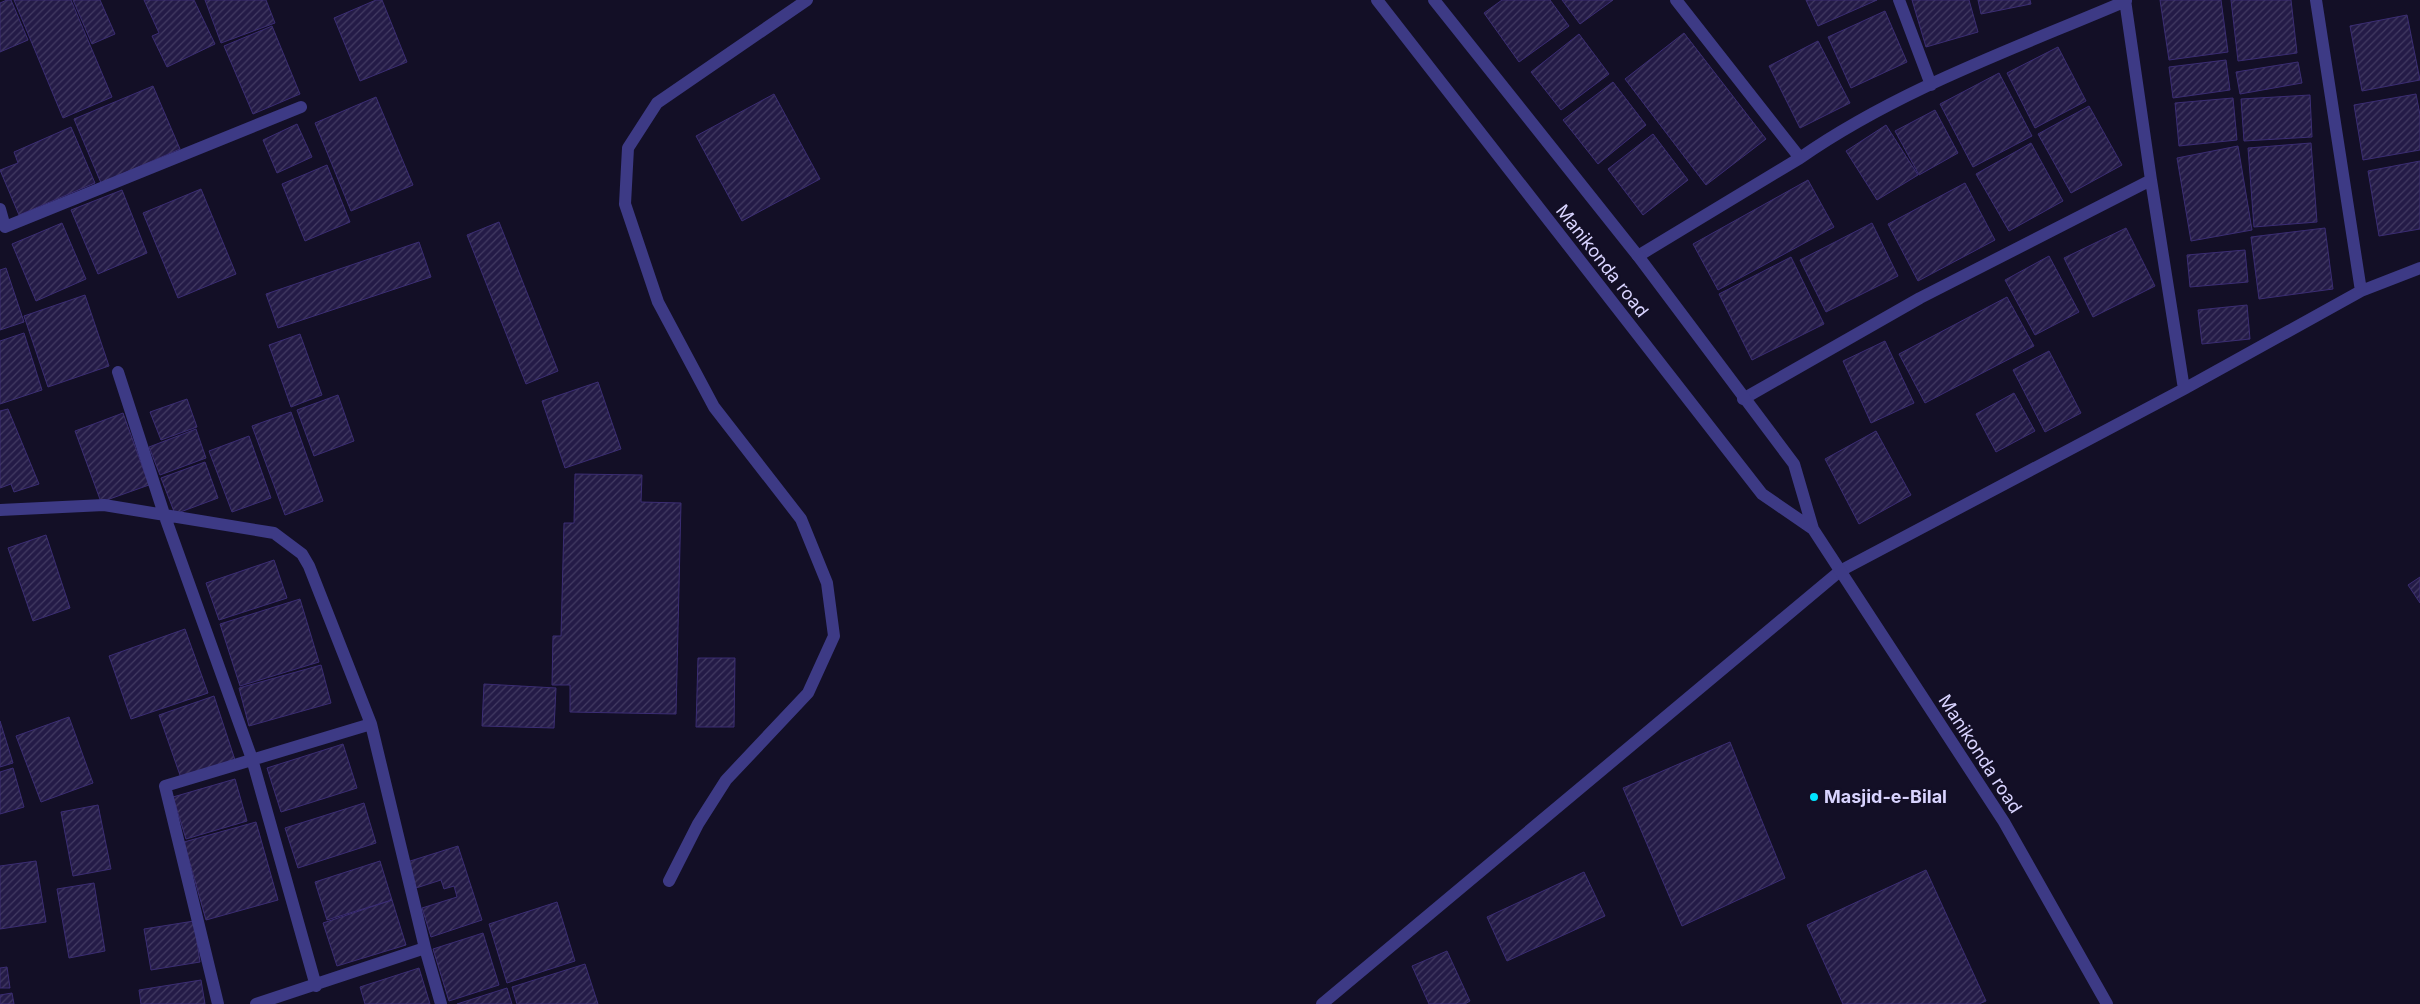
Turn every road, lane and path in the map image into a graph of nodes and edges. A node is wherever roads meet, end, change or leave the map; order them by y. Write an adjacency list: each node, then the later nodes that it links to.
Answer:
1 (807, 0): 25 (street)
2 (1377, 0): 21 (street, Manikonda road)
3 (1434, 0): 13 (street, Manikonda road)
4 (1676, 0): 10 (street)
5 (1899, 0): 8 (street)
6 (2125, 0): 8 (street); 11 (street)
7 (2316, 0): 15 (street)
8 (1931, 85): 10 (street)
9 (301, 107): 12 (street)
10 (1800, 158): 13 (street)
11 (2151, 180): 17 (street); 18 (street)
12 (0, 209)
13 (1638, 256): 18 (street, Manikonda road)
14 (2420, 268): 15 (street)
15 (2361, 291): 17 (street)
16 (118, 372): 20 (street)
17 (2184, 390): 22 (street)
18 (1743, 399): 21 (street, Manikonda road)
19 (0, 510): 20 (street)
20 (164, 514): 23 (street); 24 (street)
21 (1813, 529): 22 (street, Manikonda road)
22 (1840, 570): 31 (street); 32 (street, Manikonda road)
23 (371, 724): 24 (street); 26 (street)
24 (252, 759): 27 (street); 28 (street)
25 (670, 881)
26 (425, 948): 27 (street); 30 (street)
27 (316, 986): 29 (street)
28 (218, 1004)
29 (256, 1004)
30 (441, 1004)
31 (1322, 1004)
32 (2107, 1004)

